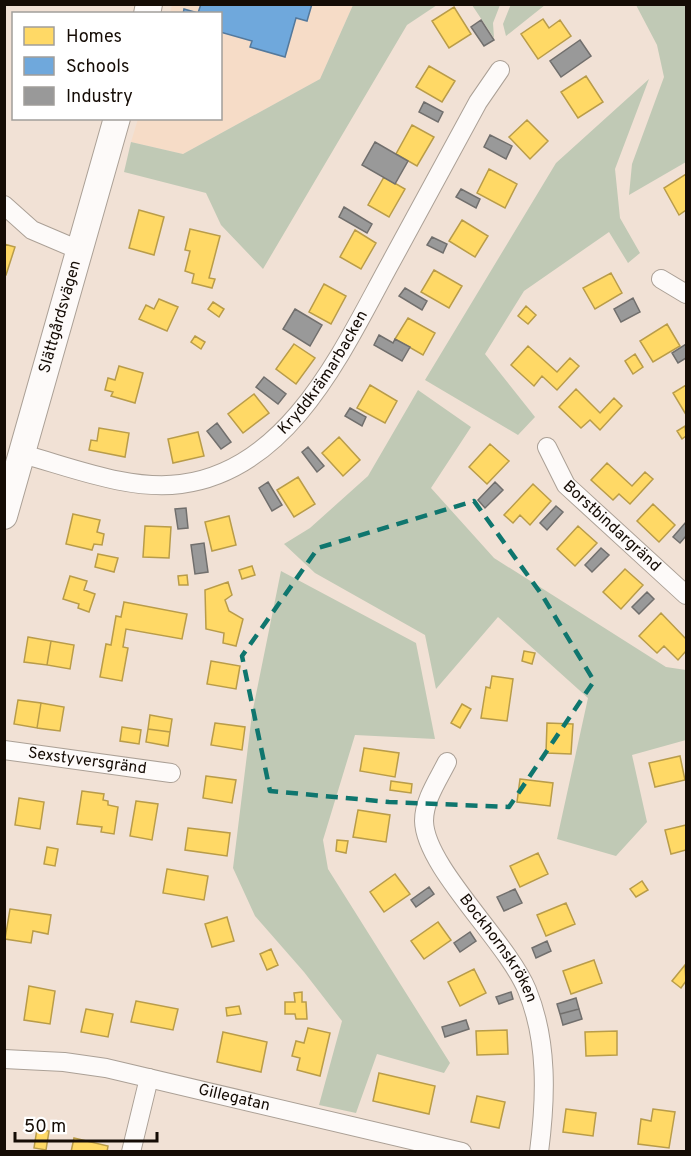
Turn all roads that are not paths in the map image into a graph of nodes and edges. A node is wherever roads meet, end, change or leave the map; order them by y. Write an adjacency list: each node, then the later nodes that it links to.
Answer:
1 (500, 70): 8 (street, Kryddkrämarbacken)
2 (116, 120): 4 (street, Slättgårdsvägen)
3 (4, 206): 4 (street)
4 (79, 250): 8 (street, Slättgårdsvägen)
5 (661, 279): 6 (street)
6 (687, 294)
7 (547, 447): 10 (street, Borstbindargränd)
8 (22, 454): 9 (street, Slättgårdsvägen)
9 (4, 516)
10 (687, 595)
11 (4, 750): 13 (street, Sexstyversgränd)
12 (447, 762): 18 (street, Bockhornskröken)
13 (171, 773)
14 (4, 1059): 15 (street, Gillegatan)
15 (149, 1078): 16 (street); 17 (street, Gillegatan)
16 (131, 1152)
17 (462, 1152)
18 (539, 1152)

